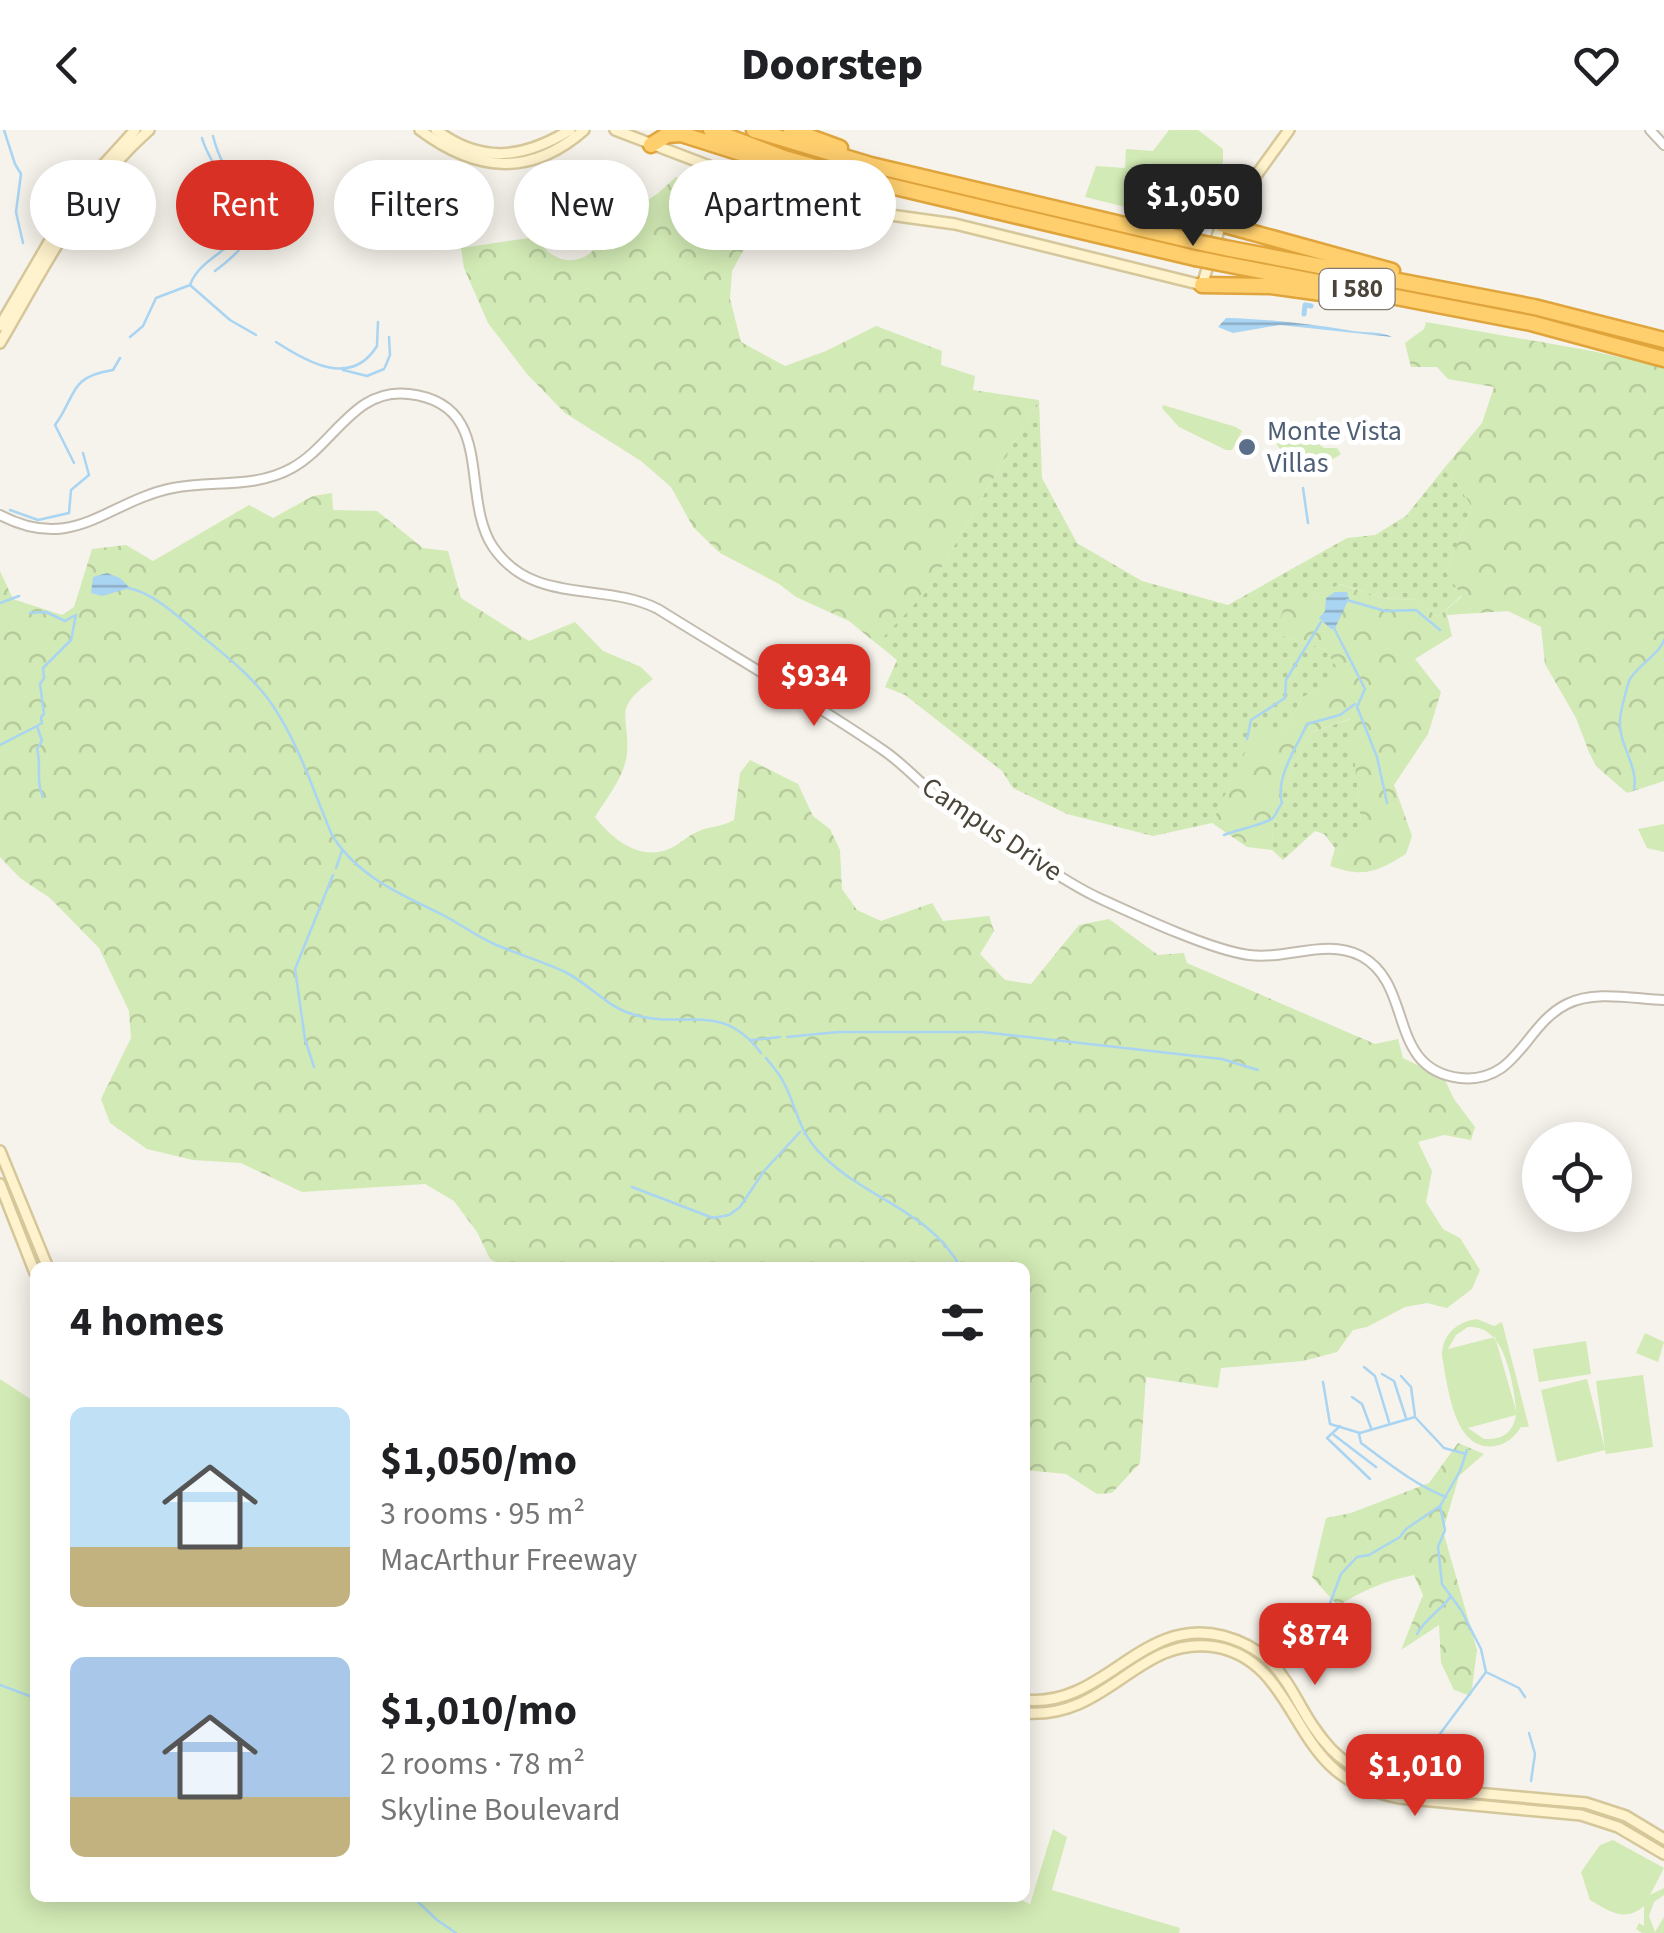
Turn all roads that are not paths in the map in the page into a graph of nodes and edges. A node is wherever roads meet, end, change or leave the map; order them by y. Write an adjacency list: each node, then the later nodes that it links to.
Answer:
1 (135, 130): 26 (main road)
2 (149, 130): 29 (main road)
3 (420, 130): 6 (main road)
4 (436, 130): 5 (main road)
5 (570, 130)
6 (584, 130)
7 (615, 130): 13 (main road)
8 (710, 130): 16 (highway, I 580)
9 (754, 130): 17 (highway, I 580)
10 (791, 130): 18 (highway)
11 (1289, 130): 20 (main road)
12 (1650, 130): 14 (street)
13 (652, 145): 15 (highway); 22 (main road)
14 (1664, 145)
15 (764, 160)
16 (796, 160)
17 (836, 160)
18 (858, 160)
19 (896, 178): 21 (highway, I 580)
20 (1220, 224): 22 (main road); 23 (highway)
21 (1198, 250): 23 (highway, I 580, bridge); 25 (highway, I 580, bridge)
22 (1202, 285): 25 (highway)
23 (1434, 288): 24 (highway, I 580)
24 (1534, 308): 27 (highway); 28 (highway, I 580)
25 (1495, 316): 30 (highway, I 580)
26 (0, 326)
27 (1664, 330)
28 (1664, 340)
29 (0, 344)
30 (1664, 358)
31 (0, 515): 32 (street, Campus Drive)
32 (1664, 1000)
33 (0, 1150): 36 (main road)
34 (0, 1184): 35 (main road)
35 (30, 1262)
36 (46, 1262)
37 (1030, 1700): 39 (main road)
38 (1030, 1712): 40 (main road)
39 (1664, 1839)
40 (1664, 1854)

